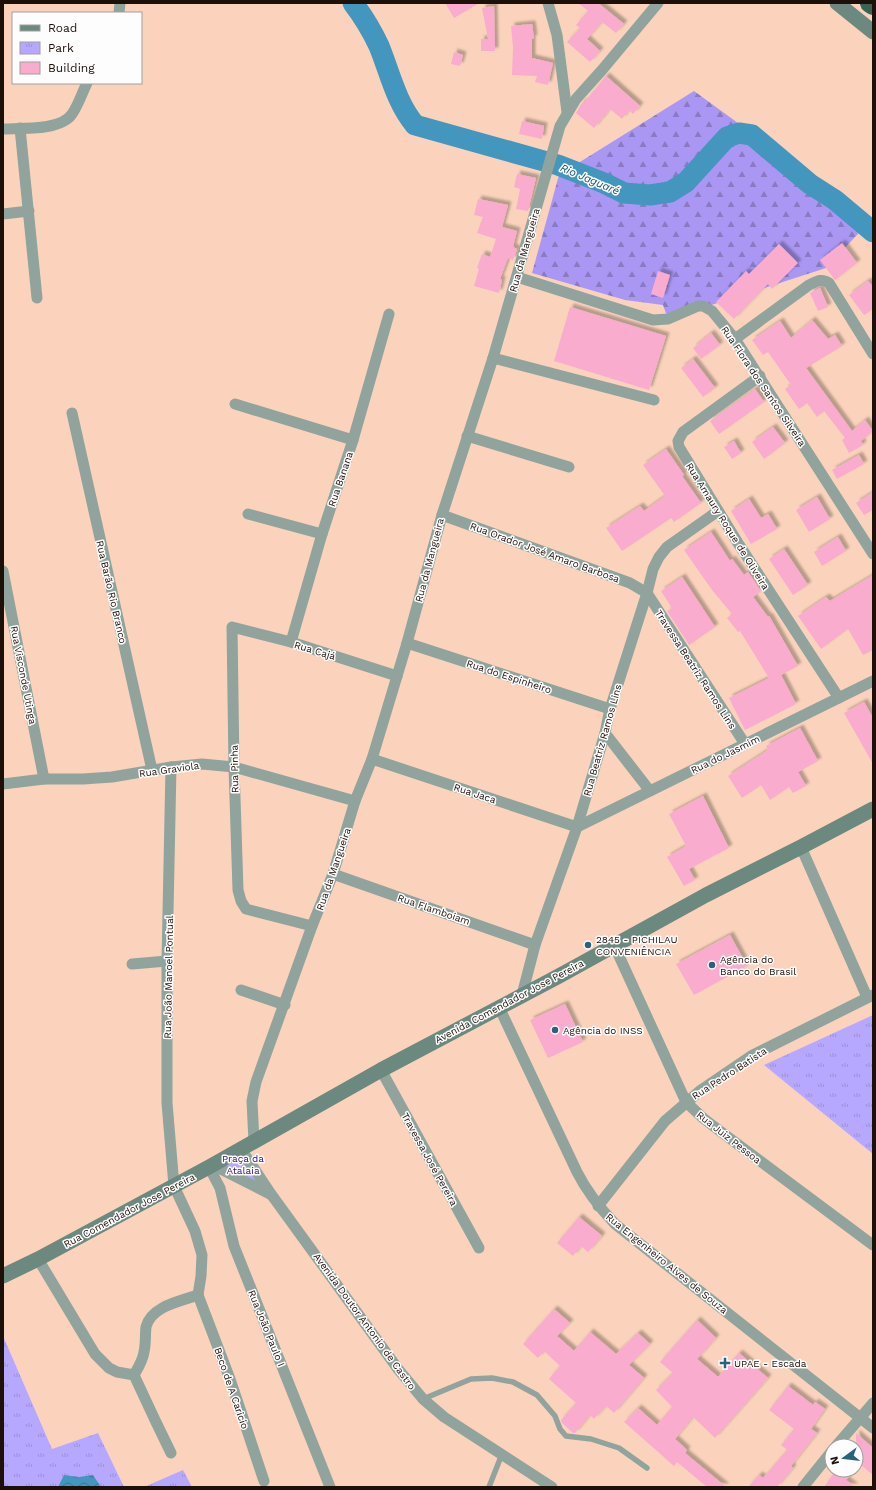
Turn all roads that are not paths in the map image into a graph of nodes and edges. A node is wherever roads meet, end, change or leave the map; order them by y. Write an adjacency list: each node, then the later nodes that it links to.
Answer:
1 (548, 3): 8 (street)
2 (658, 3): 8 (street, Rua da Mangueira)
3 (837, 3): 6 (street)
4 (870, 3): 5 (highway)
5 (873, 5)
6 (873, 32)
7 (87, 84): 9 (street)
8 (567, 112): 13 (street, Rua da Mangueira)
9 (20, 128): 10 (street); 11 (street)
10 (3, 129)
11 (29, 211): 12 (street); 14 (street)
12 (3, 214)
13 (517, 277): 16 (street, Rua Flora dos Santos Silveira); 18 (street, Rua da Mangueira)
14 (37, 298)
15 (389, 314): 24 (street, Rua Banana)
16 (735, 339): 17 (street); 19 (street, Rua Flora dos Santos Silveira)
17 (873, 354)
18 (493, 358): 20 (street); 23 (street, Rua da Mangueira)
19 (760, 376): 26 (street, Rua Amaury Roque de Oliveira); 30 (street, Rua Flora dos Santos Silveira)
20 (654, 400)
21 (235, 404): 24 (street)
22 (72, 413): 45 (street, Rua Barão Rio Branco)
23 (467, 436): 25 (street); 28 (street, Rua da Mangueira)
24 (353, 440): 29 (street, Rua Banana)
25 (569, 467)
26 (718, 511): 32 (street, Rua Beatriz Ramos Lins); 38 (street, Rua Amaury Roque de Oliveira)
27 (248, 514): 29 (street)
28 (442, 515): 32 (street, Rua Orador José Amaro Barbosa); 35 (street, Rua da Mangueira)
29 (322, 534): 34 (street, Rua Banana)
30 (873, 554)
31 (3, 571): 46 (street, Rua Visconde Utinga)
32 (647, 593): 39 (street, Rua Beatriz Ramos Lins); 41 (street, Travessa Beatriz Ramos Lins)
33 (232, 627): 34 (street, Rua Cajá); 44 (street, Rua Pinha)
34 (291, 642): 36 (street, Rua Cajá)
35 (407, 643): 36 (street, Rua da Mangueira); 39 (street, Rua do Espinheiro)
36 (397, 676): 42 (street, Rua da Mangueira)
37 (873, 681): 38 (street, Rua do Jasmim)
38 (839, 698): 41 (street, Rua do Jasmim)
39 (610, 709): 40 (street, Rua Beatriz Ramos Lins)
40 (605, 733): 48 (street); 51 (street, Rua Beatriz Ramos Lins)
41 (745, 744): 48 (street, Rua do Jasmim)
42 (372, 759): 49 (street, Rua da Mangueira); 51 (street, Rua Jaca)
43 (171, 767): 44 (street, Rua Graviola); 45 (street, Rua Graviola); 57 (street, Rua João Manoel Pontual)
44 (234, 767): 49 (street, Rua Graviola); 54 (street, Rua Pinha)
45 (152, 770): 46 (street, Rua Graviola)
46 (44, 779): 47 (street, Rua Graviola)
47 (3, 784)
48 (650, 791): 51 (street, Rua do Jasmim)
49 (355, 801): 53 (street, Rua da Mangueira)
50 (873, 809): 52 (street, Avenida Comendador Jose Pereira)
51 (577, 827): 55 (street, Rua Beatriz Ramos Lins)
52 (801, 848): 56 (street, Avenida Comendador Jose Pereira); 61 (street)
53 (333, 874): 54 (street, Rua da Mangueira); 55 (street, Rua Flamboiam)
54 (312, 926): 62 (street, Rua da Mangueira)
55 (535, 945): 60 (street, Rua Beatriz Ramos Lins)
56 (614, 945): 60 (street, Avenida Comendador Jose Pereira); 65 (street, Rua Juiz Pessoa)
57 (167, 961): 58 (street); 69 (street, Rua João Manoel Pontual)
58 (132, 964)
59 (240, 990): 62 (street)
60 (522, 995): 63 (street, Avenida Comendador Jose Pereira)
61 (870, 996): 65 (street, Rua Pedro Batista)
62 (284, 1005): 66 (street, Rua da Mangueira)
63 (499, 1007): 64 (street, Avenida Comendador Jose Pereira); 71 (street, Rua Engenheiro Alves de Souza)
64 (381, 1070): 66 (street, Avenida Comendador Jose Pereira); 73 (street, Travessa José Pereira)
65 (686, 1102): 71 (street, Rua Pedro Batista); 72 (street, Rua Juiz Pessoa)
66 (254, 1142): 67 (street, Rua Comendador Jose Pereira)
67 (241, 1150): 68 (street, Rua Comendador Jose Pereira); 70 (street, Avenida Doutor Antonio de Castro)
68 (211, 1166): 69 (street, Rua Comendador Jose Pereira); 70 (street, Avenida Doutor Antonio de Castro); 88 (street, Rua João Paulo I)
69 (174, 1186): 74 (street, Rua Comendador Jose Pereira); 76 (street)
70 (271, 1194): 78 (street, Avenida Doutor Antonio de Castro)
71 (598, 1206): 80 (street, Rua Engenheiro Alves de Souza)
72 (873, 1245)
73 (479, 1248)
74 (38, 1259): 75 (street, Rua Comendador Jose Pereira); 77 (street)
75 (3, 1276)
76 (198, 1295): 77 (street); 87 (street, Beco de A Caricio)
77 (134, 1375): 83 (street)
78 (423, 1399): 84 (street, Avenida Doutor Antonio de Castro); 86 (lane)
79 (873, 1403): 80 (street)
80 (859, 1417): 81 (street, Rua Engenheiro Alves de Souza); 82 (street)
81 (873, 1428)
82 (842, 1438)
83 (172, 1453)
84 (502, 1454): 89 (lane); 90 (street, Avenida Doutor Antonio de Castro)
85 (824, 1461): 91 (street)
86 (647, 1468)
87 (264, 1481)
88 (330, 1487)
89 (489, 1487)
90 (552, 1487)
91 (802, 1487)

